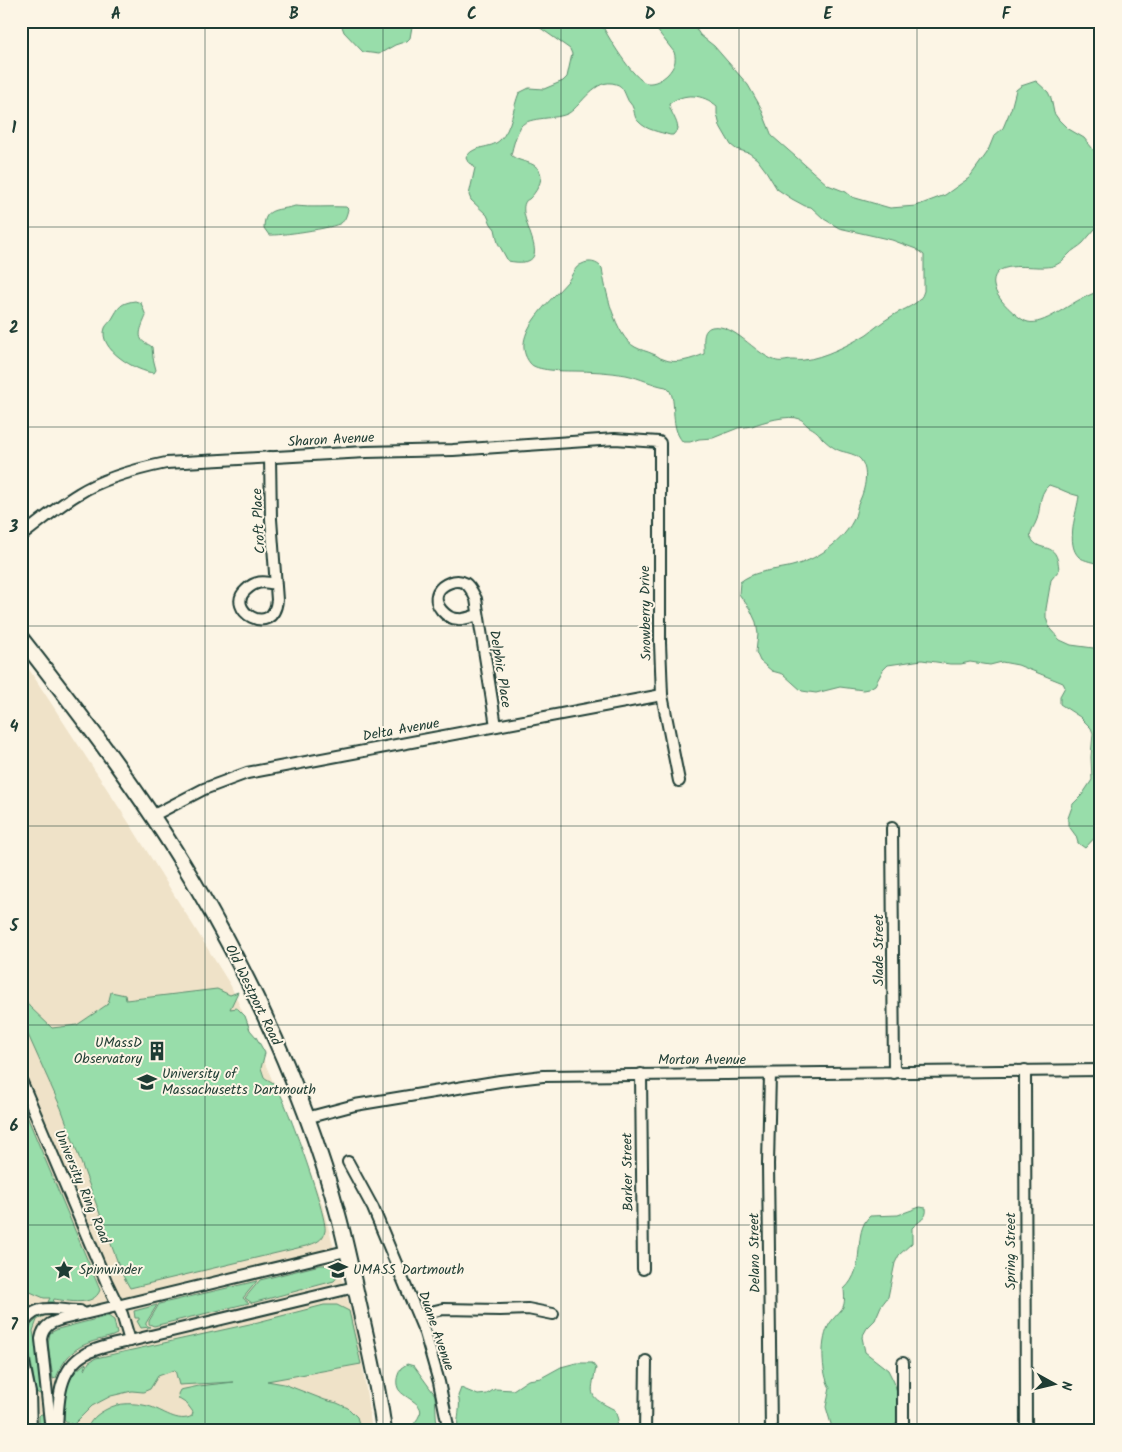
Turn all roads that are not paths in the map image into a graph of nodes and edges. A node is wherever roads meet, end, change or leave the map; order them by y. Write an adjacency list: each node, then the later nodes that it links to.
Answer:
1 (660, 444): 2 (street, Sharon Avenue); 7 (street, Snowberry Drive)
2 (270, 457): 3 (street, Sharon Avenue); 4 (street, Croft Place)
3 (21, 536)
4 (275, 584)
5 (477, 615): 5 (street, Delphic Place); 8 (street, Delphic Place)
6 (21, 638): 10 (main road, Old Westport Road)
7 (662, 695): 8 (street, Delta Avenue); 9 (street, Snowberry Drive)
8 (496, 726): 10 (street, Delta Avenue)
9 (679, 781)
10 (152, 816): 18 (main road, Old Westport Road)
11 (892, 828): 14 (street, Slade Street)
12 (1025, 1070): 13 (street, Morton Avenue); 14 (street, Morton Avenue); 40 (street, Spring Street)
13 (1101, 1070)
14 (894, 1073): 16 (street, Morton Avenue)
15 (641, 1074): 16 (street, Morton Avenue); 18 (street, Morton Avenue); 21 (street, Barker Street)
16 (770, 1074): 38 (street, Delano Street)
17 (21, 1080): 23 (street, University Ring Road)
18 (306, 1118): 20 (main road, Old Westport Road)
19 (348, 1162): 25 (street, Duane Avenue)
20 (346, 1250): 22 (main road, Old Westport Road); 23 (street)
21 (643, 1269)
22 (355, 1287): 28 (street); 35 (main road, Old Westport Road)
23 (119, 1305): 24 (street); 28 (street, University Ring Road)
24 (94, 1311): 27 (street); 33 (street)
25 (418, 1314): 26 (street); 36 (street, Duane Avenue)
26 (553, 1314)
27 (21, 1328)
28 (130, 1341): 34 (street)
29 (21, 1349): 32 (street)
30 (646, 1360): 37 (street)
31 (903, 1363): 39 (street)
32 (31, 1431)
33 (51, 1431)
34 (57, 1431)
35 (384, 1431)
36 (449, 1431)
37 (645, 1431)
38 (771, 1431)
39 (904, 1431)
40 (1026, 1431)

